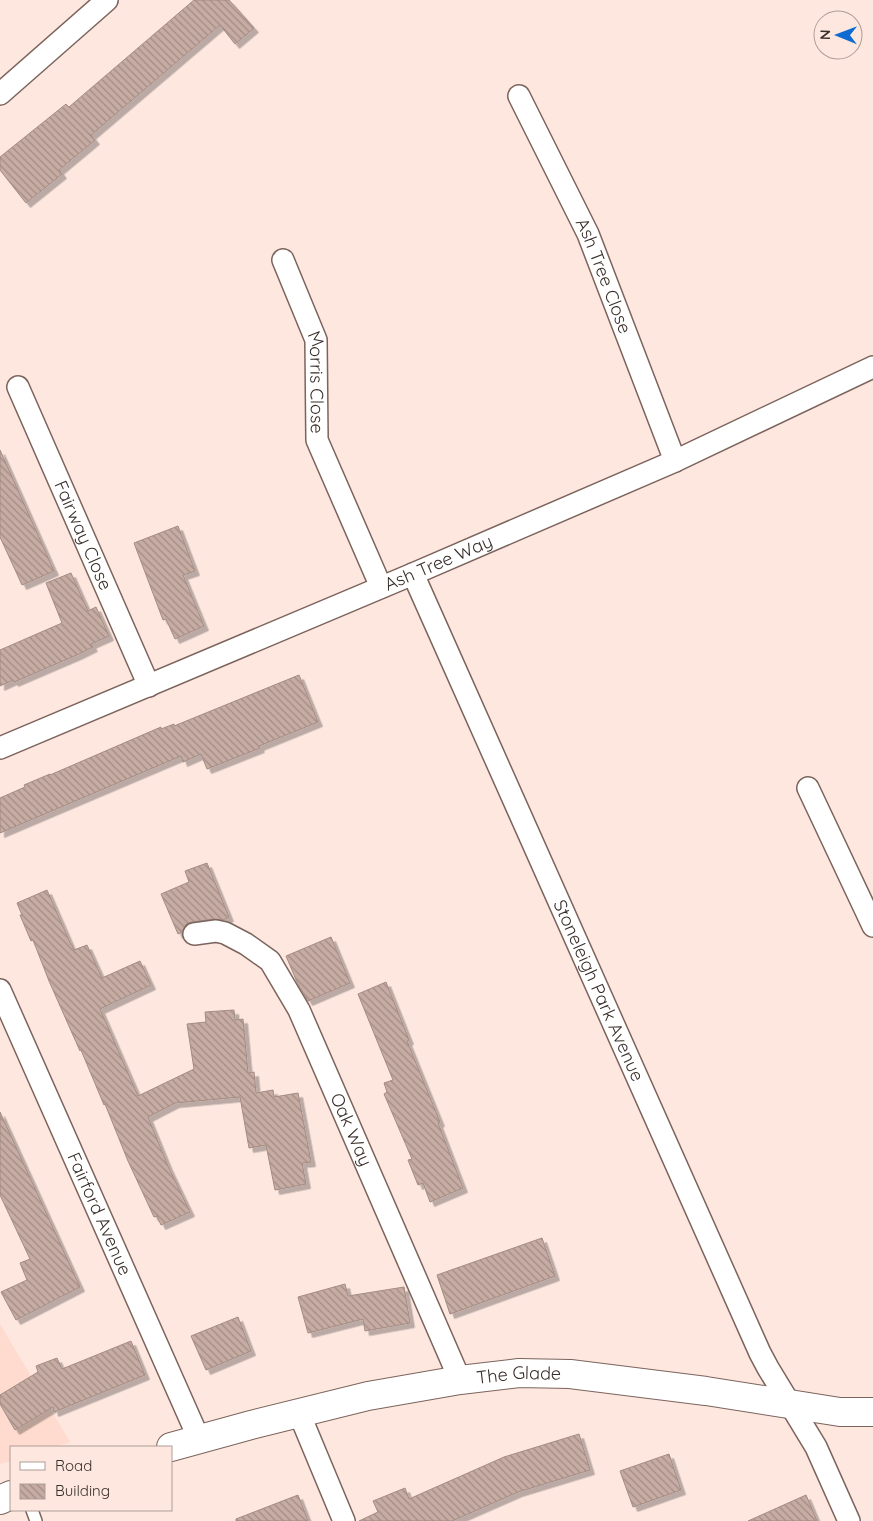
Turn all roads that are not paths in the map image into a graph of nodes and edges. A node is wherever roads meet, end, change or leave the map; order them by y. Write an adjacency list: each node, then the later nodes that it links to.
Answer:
1 (107, 0): 2 (street)
2 (0, 94)
3 (519, 96): 7 (street, Ash Tree Close)
4 (283, 260): 9 (street, Morris Close)
5 (873, 366): 7 (street, Ash Tree Way)
6 (18, 387): 10 (street, Fairway Close)
7 (675, 461): 8 (street, Ash Tree Way)
8 (413, 574): 9 (street, Ash Tree Way); 17 (street, Stoneleigh Park Avenue)
9 (381, 587): 10 (street, Ash Tree Way)
10 (149, 686): 11 (street, Ash Tree Way)
11 (0, 748)
12 (808, 788): 13 (street)
13 (873, 926)
14 (194, 934): 16 (street, Oak Way)
15 (0, 990): 20 (street, Fairford Avenue)
16 (460, 1380): 17 (street, The Glade); 19 (street, The Glade)
17 (790, 1403): 18 (street, The Glade); 23 (street, Stoneleigh Park Avenue)
18 (873, 1412)
19 (299, 1413): 20 (street, The Glade); 22 (street)
20 (199, 1439): 21 (street, The Glade)
21 (172, 1447)
22 (344, 1521)
23 (849, 1521)

